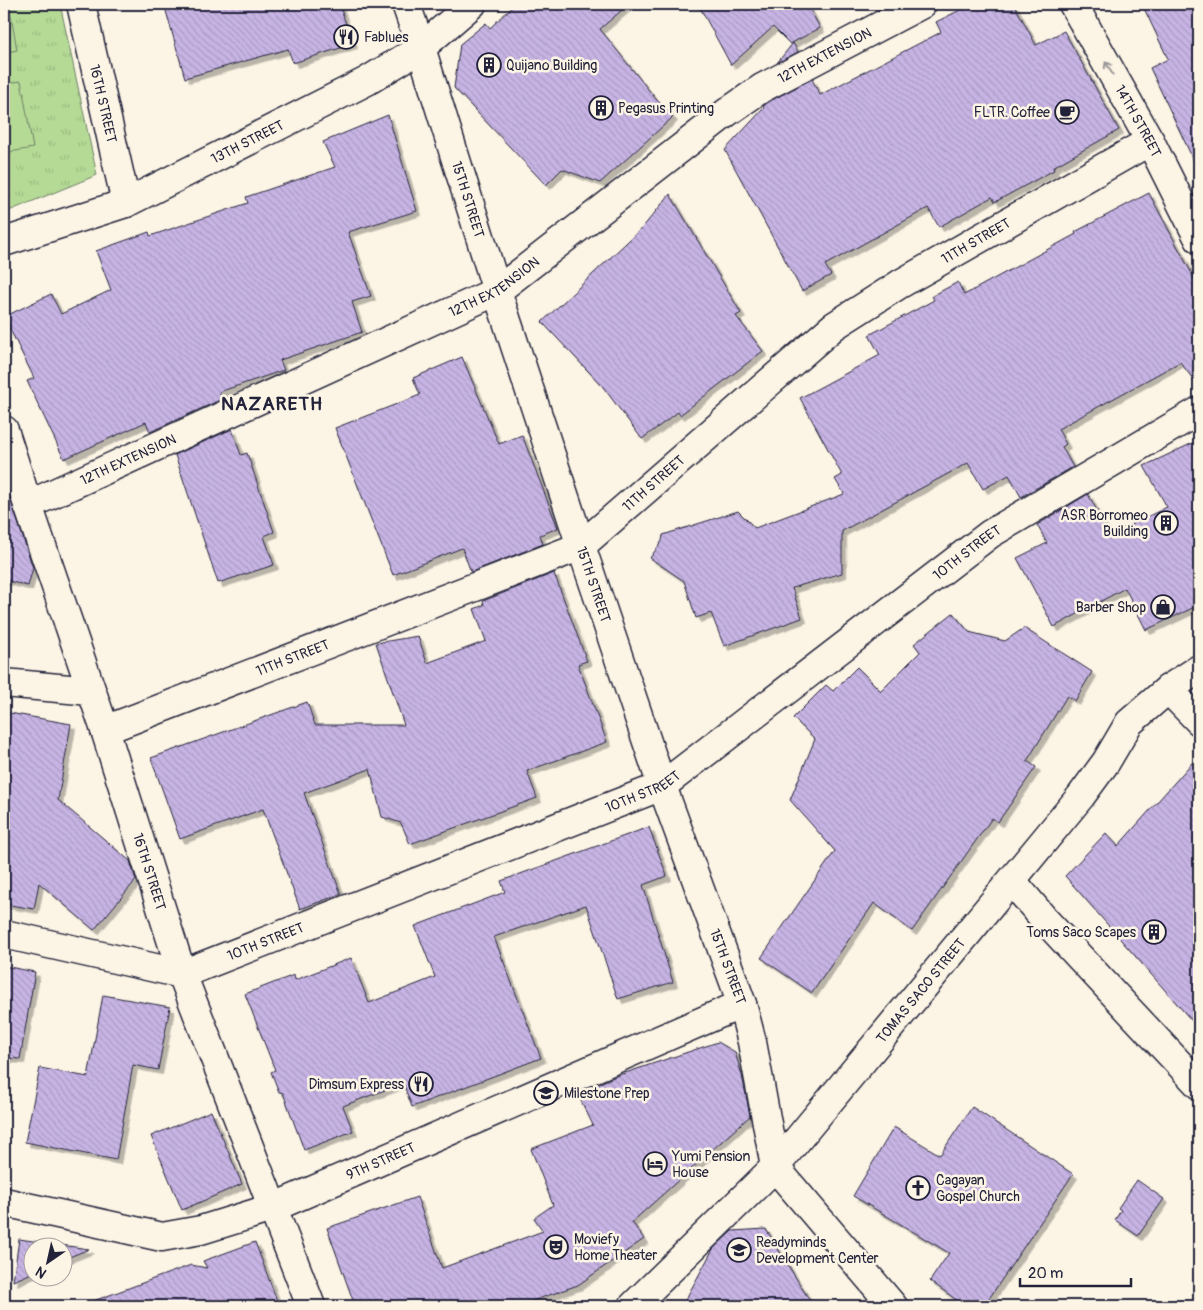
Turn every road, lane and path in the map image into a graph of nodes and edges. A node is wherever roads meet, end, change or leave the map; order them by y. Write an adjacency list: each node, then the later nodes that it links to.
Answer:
1 (81, 4): 8 (street, 16TH STREET)
2 (406, 4): 6 (street, 15TH STREET)
3 (472, 4): 6 (street, 13TH STREET)
4 (922, 4): 11 (street, 12TH EXTENSION)
5 (1073, 4): 7 (street, 14TH STREET, one-way to 5)
6 (421, 48): 8 (street, 13TH STREET); 11 (street, 15TH STREET)
7 (1150, 141): 9 (street, 14TH STREET); 15 (street, 11TH STREET)
8 (126, 203): 10 (street, 13TH STREET)
9 (1199, 239)
10 (4, 242)
11 (497, 291): 14 (street, 12TH EXTENSION); 15 (street, 15TH STREET)
12 (1199, 411): 22 (street, 10TH STREET)
13 (4, 430): 14 (street, 16TH STREET)
14 (28, 505): 19 (street, 16TH STREET)
15 (581, 546): 21 (street, 11TH STREET); 22 (street, 15TH STREET)
16 (1199, 669): 18 (street, TOMAS SACO STREET)
17 (4, 683): 19 (street)
18 (1168, 690): 20 (street); 23 (street, TOMAS SACO STREET)
19 (91, 692): 21 (street, 16TH STREET)
20 (1199, 721)
21 (105, 730): 25 (street, 16TH STREET)
22 (662, 786): 25 (street, 10TH STREET); 26 (street, 15TH STREET)
23 (1012, 881): 27 (street); 28 (street, TOMAS SACO STREET)
24 (4, 934): 25 (street)
25 (182, 974): 30 (street, 16TH STREET)
26 (742, 1004): 28 (street, 15TH STREET); 30 (street, 9TH STREET)
27 (1199, 1085)
28 (775, 1167): 32 (street, TOMAS SACO STREET); 33 (street)
29 (4, 1202): 30 (street, 9TH STREET)
30 (272, 1208): 31 (street, 16TH STREET)
31 (311, 1306)
32 (633, 1306)
33 (894, 1306)

